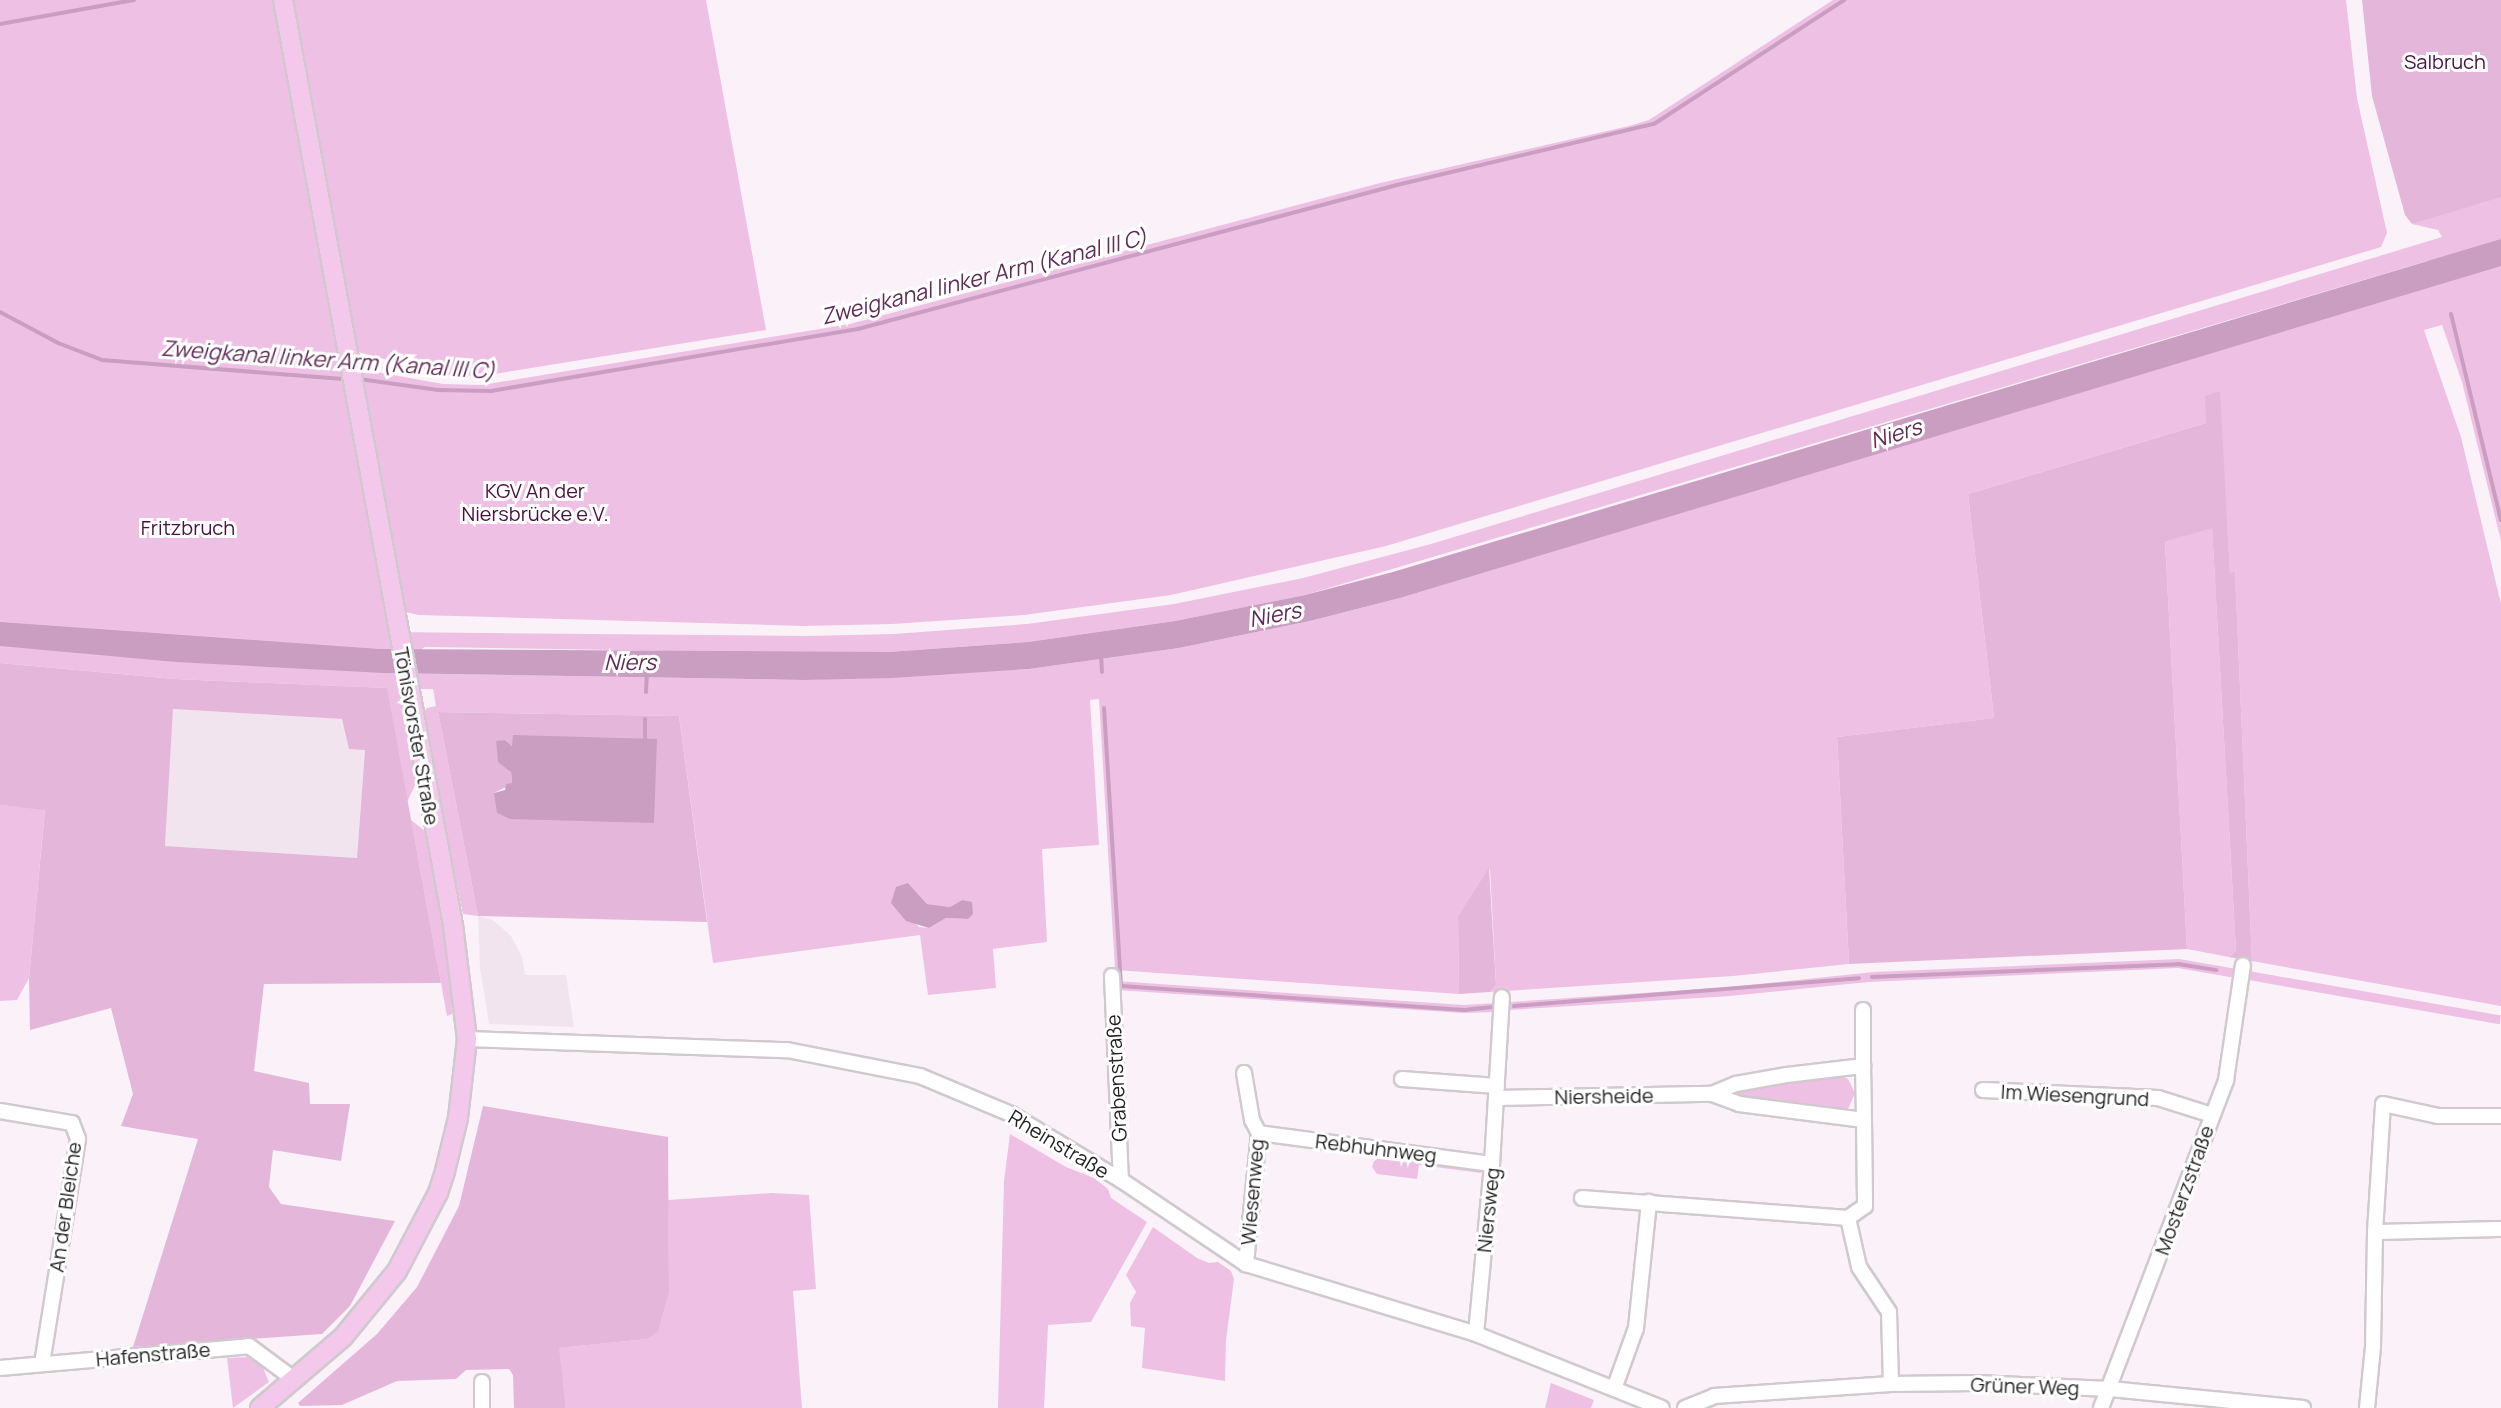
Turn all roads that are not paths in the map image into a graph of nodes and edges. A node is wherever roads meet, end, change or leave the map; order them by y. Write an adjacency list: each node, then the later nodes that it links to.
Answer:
1 (283, 0): 6 (main road, Tönisvorster Straße)
2 (2243, 965): 14 (street, Mosterzstraße)
3 (1112, 976): 19 (street, Grabenstraße)
4 (1502, 997): 11 (street, Niersweg)
5 (1863, 1010): 7 (street)
6 (467, 1039): 19 (street, Rheinstraße); 29 (main road, Tönisvorster Straße)
7 (1863, 1066): 12 (street, Niersheide); 16 (street)
8 (1244, 1073): 17 (street, Wiesenweg)
9 (1402, 1079): 11 (street)
10 (1983, 1090): 14 (street, Im Wiesengrund)
11 (1497, 1092): 12 (street, Niersheide); 18 (street, Niersweg)
12 (1712, 1094): 16 (street, Niersheide)
13 (0, 1111): 27 (street, An der Bleiche)
14 (2212, 1115): 33 (street, Mosterzstraße)
15 (2501, 1116): 24 (street)
16 (1864, 1120): 22 (street)
17 (1259, 1133): 18 (street, Rebhuhnweg); 25 (street, Wiesenweg)
18 (1492, 1164): 26 (street, Niersweg)
19 (1121, 1180): 25 (street, Rheinstraße)
20 (1582, 1198): 21 (street)
21 (1649, 1202): 22 (street); 32 (street)
22 (1848, 1218): 31 (street)
23 (2501, 1229): 24 (street)
24 (2375, 1232): 40 (street)
25 (1246, 1264): 26 (street, Rheinstraße)
26 (1476, 1334): 32 (street, Rheinstraße)
27 (42, 1364): 28 (street, Hafenstraße); 29 (street, Hafenstraße)
28 (0, 1368)
29 (295, 1380): 34 (main road, Tönisvorster Straße)
30 (482, 1382): 35 (street)
31 (1891, 1384): 33 (street, Grüner Weg); 37 (street, Grüner Weg)
32 (1614, 1389): 36 (street, Rheinstraße)
33 (2110, 1389): 38 (street, Mosterzstraße); 39 (street, Grüner Weg)
34 (260, 1408)
35 (482, 1408)
36 (1662, 1408)
37 (1685, 1408)
38 (2101, 1408)
39 (2303, 1408)
40 (2367, 1408)

